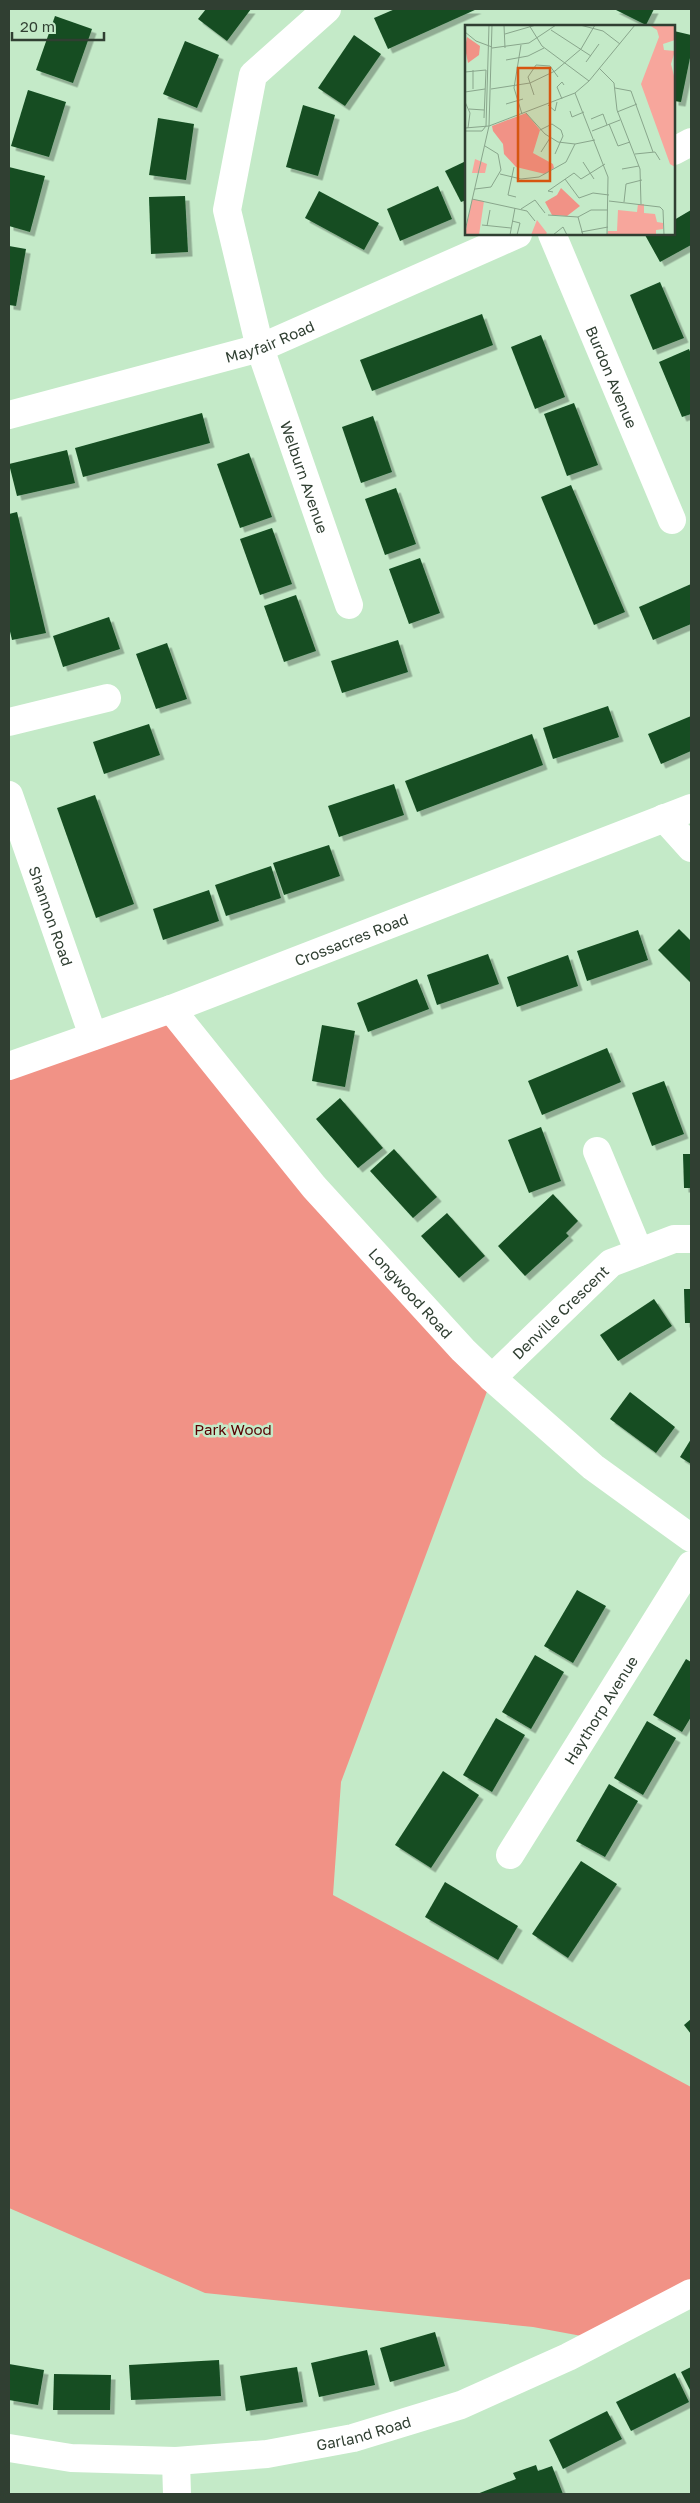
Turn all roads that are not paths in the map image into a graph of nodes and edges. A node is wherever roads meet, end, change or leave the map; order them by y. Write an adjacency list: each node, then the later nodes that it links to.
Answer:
1 (327, 9): 6 (street, Welburn Avenue)
2 (691, 142): 3 (street)
3 (675, 150)
4 (516, 235): 6 (street, Mayfair Road)
5 (552, 235): 8 (street, Burdon Avenue)
6 (260, 348): 7 (street, Mayfair Road); 9 (street, Welburn Avenue)
7 (9, 415)
8 (672, 520)
9 (349, 605)
10 (107, 698): 11 (street)
11 (9, 722)
12 (9, 795): 17 (street, Shannon Road)
13 (691, 808): 14 (street, Crossacres Road)
14 (664, 818): 15 (street); 16 (street, Crossacres Road)
15 (691, 848)
16 (171, 1009): 17 (street, Crossacres Road); 22 (street, Longwood Road)
17 (93, 1036): 18 (street, Crossacres Road)
18 (9, 1066)
19 (597, 1152): 21 (street)
20 (691, 1239): 21 (street, Denville Crescent)
21 (639, 1252): 22 (street, Denville Crescent)
22 (492, 1378): 23 (street, Longwood Road)
23 (691, 1538)
24 (691, 1565): 25 (street, Haythorp Avenue)
25 (510, 1855)
26 (691, 2293): 28 (street, Garland Road)
27 (9, 2448): 28 (street, Garland Road)
28 (176, 2460): 29 (street)
29 (177, 2494)

